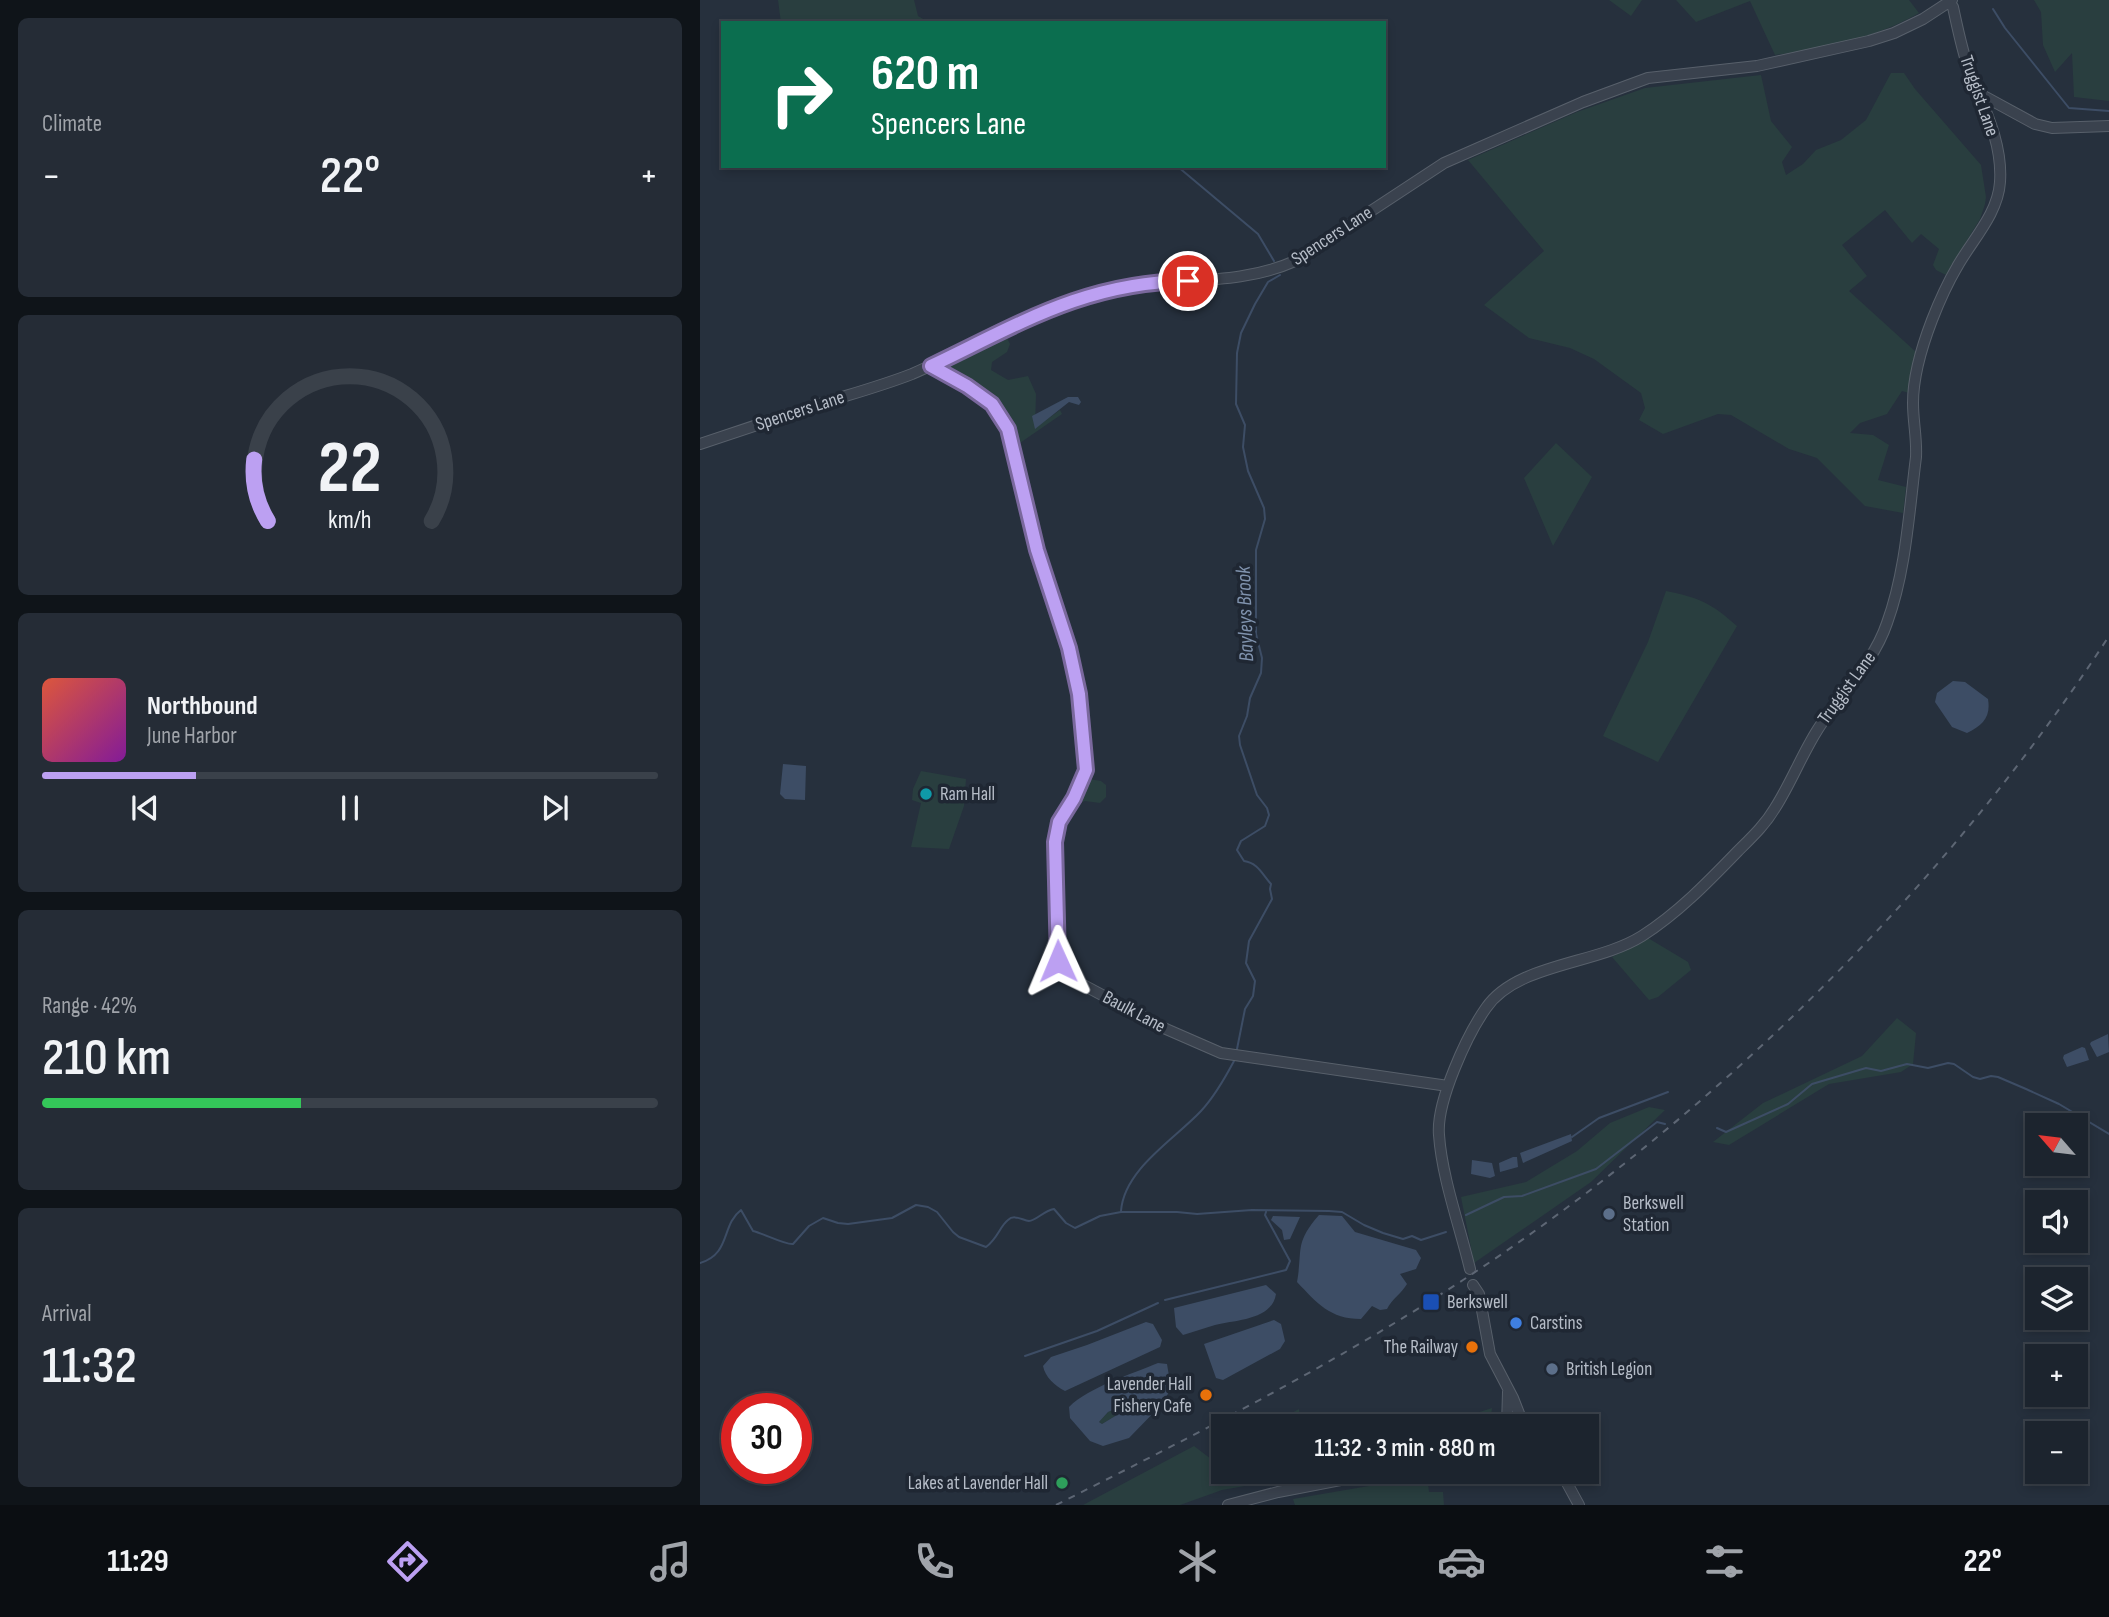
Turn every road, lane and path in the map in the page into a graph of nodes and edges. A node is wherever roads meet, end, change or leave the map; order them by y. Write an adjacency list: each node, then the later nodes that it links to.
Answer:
1 (1951, 2): 2 (street, Truggist Lane); 6 (street, Spencers Lane)
2 (1980, 94): 3 (street); 4 (street, Truggist Lane)
3 (2001, 107): 4 (street); 5 (street)
4 (1988, 114): 8 (street, Truggist Lane)
5 (2109, 126)
6 (931, 366): 7 (street, Spencers Lane); 8 (street, Baulk Lane)
7 (700, 444)
8 (1448, 1086): 9 (street, Truggist Lane)
9 (1470, 1269)
10 (1473, 1285): 11 (street)
11 (1507, 1389): 12 (street); 13 (street)
12 (1508, 1414)
13 (1519, 1414)
14 (1320, 1484): 16 (street)
15 (1568, 1484): 19 (street)
16 (1278, 1492): 17 (street); 18 (street)
17 (1228, 1505)
18 (1282, 1505)
19 (1579, 1505)

